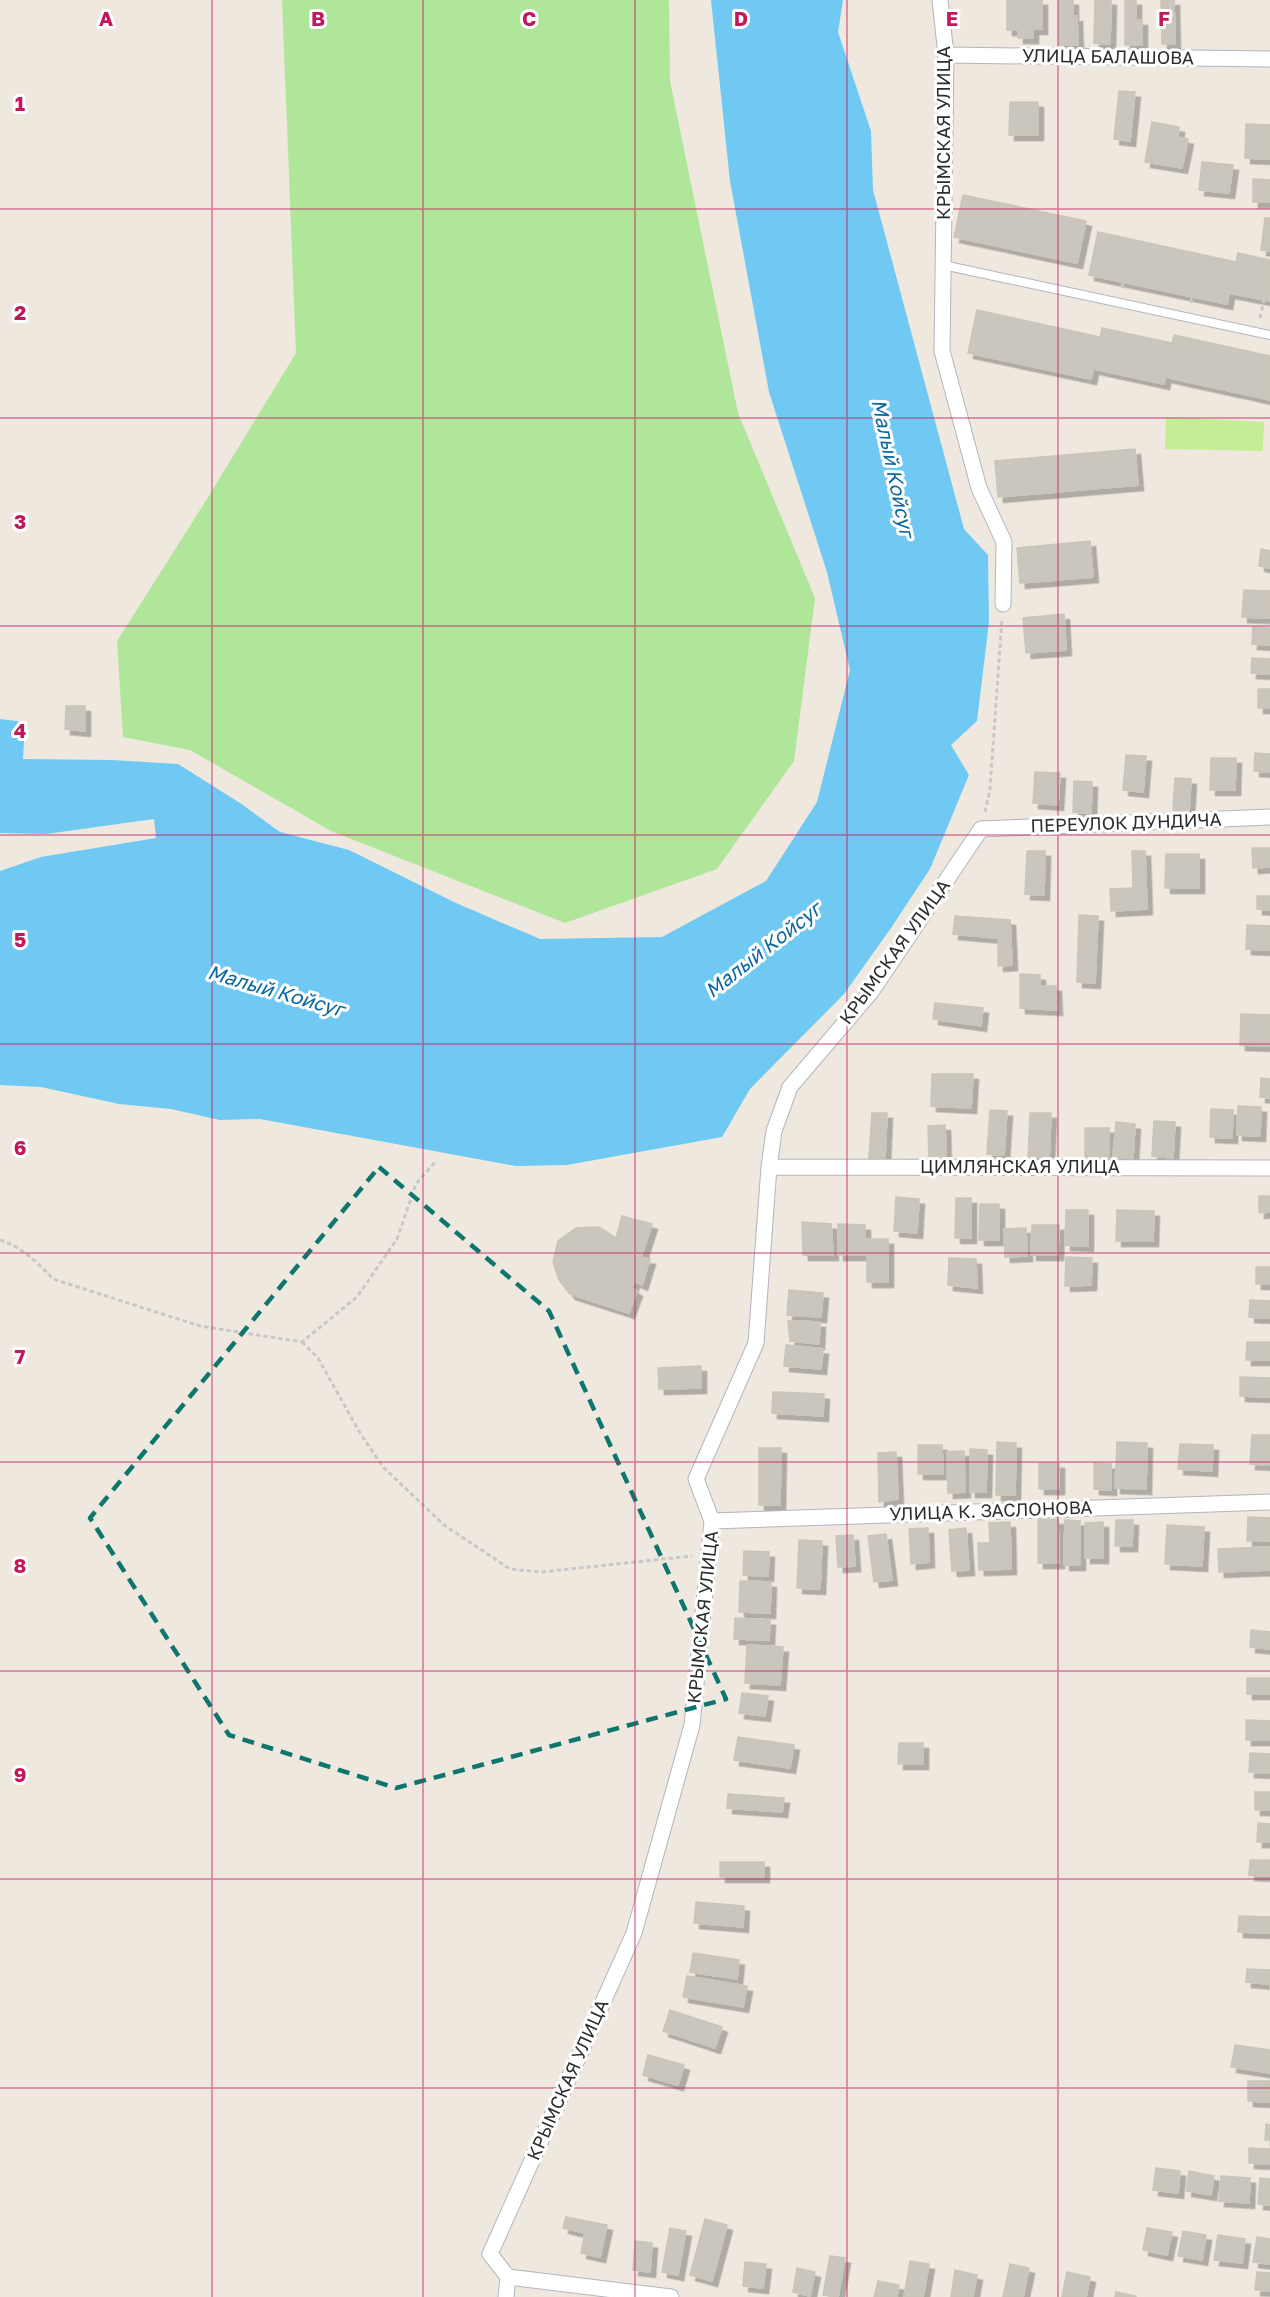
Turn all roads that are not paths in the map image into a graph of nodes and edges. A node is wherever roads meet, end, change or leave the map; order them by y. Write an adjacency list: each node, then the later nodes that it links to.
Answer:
1 (940, 0): 2 (street, КРЫМСКАЯ УЛИЦА)
2 (946, 55): 3 (street, УЛИЦА БАЛАШОВА); 4 (street, КРЫМСКАЯ УЛИЦА)
3 (1270, 59)
4 (943, 265): 5 (lane); 6 (street, КРЫМСКАЯ УЛИЦА)
5 (1270, 335)
6 (1003, 604)
7 (1270, 818): 8 (street, ПЕРЕУЛОК ДУНДИЧА)
8 (981, 829): 9 (street, КРЫМСКАЯ УЛИЦА)
9 (769, 1167): 10 (street, ЦИМЛЯНСКАЯ УЛИЦА); 12 (street, КРЫМСКАЯ УЛИЦА)
10 (1270, 1168)
11 (1270, 1502): 12 (street, УЛИЦА К. ЗАСЛОНОВА)
12 (712, 1521): 13 (street, КРЫМСКАЯ УЛИЦА)
13 (508, 2277): 14 (street); 15 (street)
14 (506, 2297)
15 (671, 2297)

